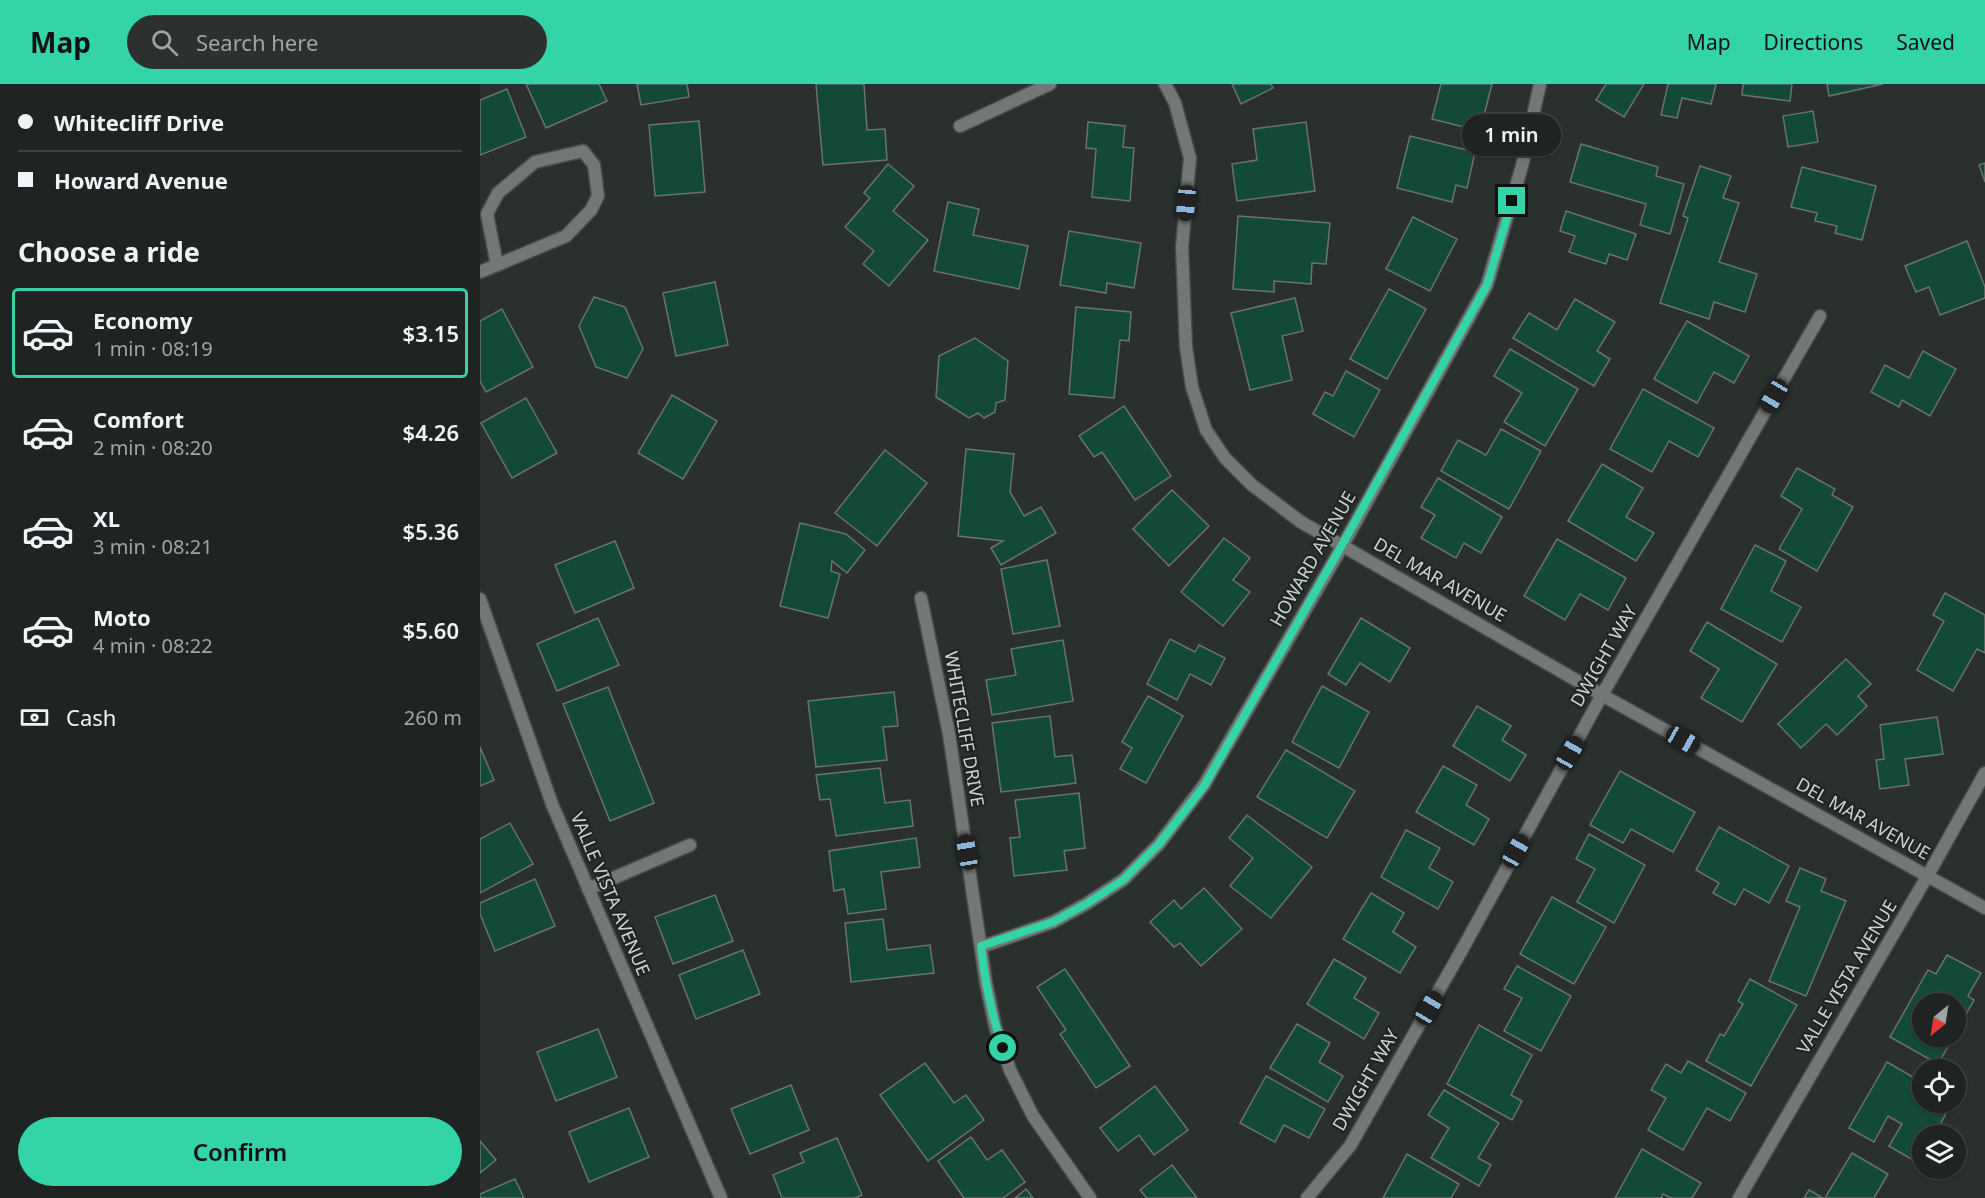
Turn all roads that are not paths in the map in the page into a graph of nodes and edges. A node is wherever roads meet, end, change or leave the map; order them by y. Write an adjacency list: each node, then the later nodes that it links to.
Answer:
1 (1050, 84): 4 (street)
2 (1165, 84): 8 (street, DEL MAR AVENUE)
3 (1540, 84): 8 (street, HOWARD AVENUE)
4 (960, 126)
5 (497, 265): 5 (street); 6 (street)
6 (480, 272)
7 (1820, 316): 11 (street, DWIGHT WAY)
8 (1342, 545): 11 (street, DEL MAR AVENUE); 17 (street, HOWARD AVENUE)
9 (921, 598): 17 (street, WHITECLIFF DRIVE)
10 (480, 599): 15 (street, VALLE VISTA AVENUE)
11 (1602, 695): 14 (street, DEL MAR AVENUE); 20 (street, DWIGHT WAY)
12 (1985, 773): 14 (street, VALLE VISTA AVENUE)
13 (690, 845): 15 (street)
14 (1928, 875): 16 (street, DEL MAR AVENUE); 21 (street, VALLE VISTA AVENUE)
15 (588, 889): 18 (street, VALLE VISTA AVENUE)
16 (1985, 908)
17 (981, 946): 19 (street, WHITECLIFF DRIVE)
18 (721, 1198)
19 (1090, 1198)
20 (1307, 1198)
21 (1739, 1198)

